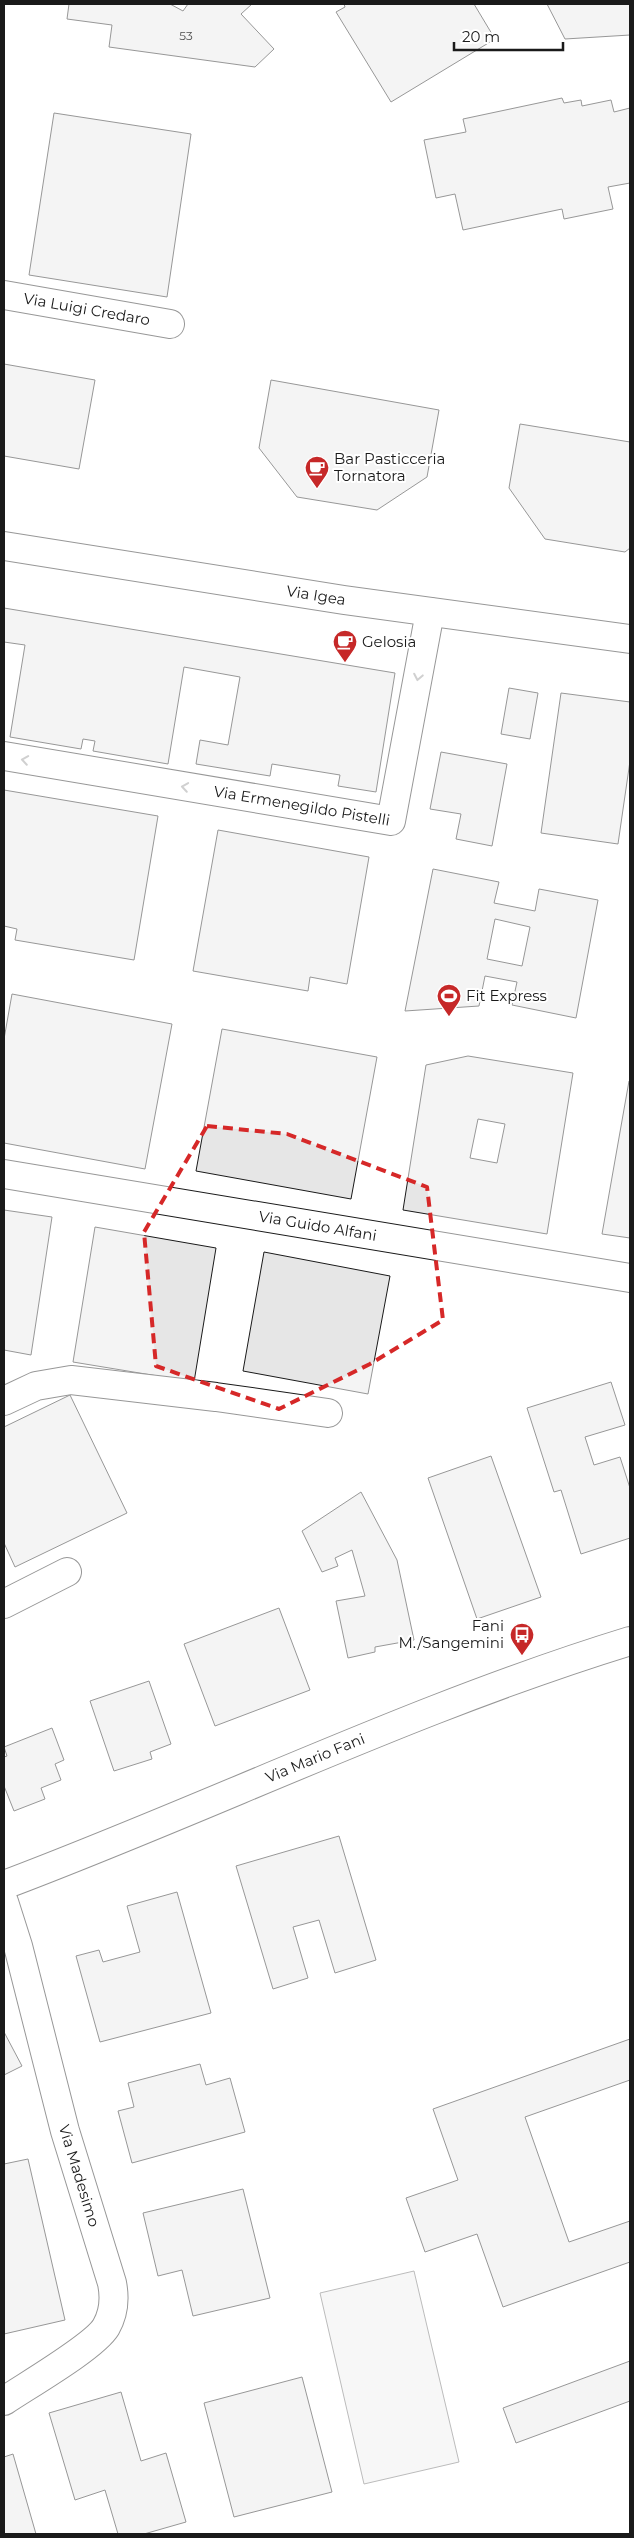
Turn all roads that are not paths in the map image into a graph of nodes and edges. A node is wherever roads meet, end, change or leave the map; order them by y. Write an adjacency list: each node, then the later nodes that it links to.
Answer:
1 (4, 295): 2 (street, Via Luigi Credaro)
2 (170, 324)
3 (4, 546): 4 (street, Via Igea)
4 (430, 612): 5 (street, Via Igea); 6 (street, Via Ermenegildo Pistelli, one-way to 6)
5 (630, 639)
6 (4, 756)
7 (4, 1174): 8 (street, Via Guido Alfani)
8 (630, 1278)
9 (4, 1400): 10 (street)
10 (328, 1413)
11 (67, 1572): 12 (street)
12 (4, 1604)
13 (630, 1641): 14 (street, Via Mario Fani)
14 (4, 1886)
15 (4, 1902): 16 (street, Via Madesimo)
16 (4, 2401)

